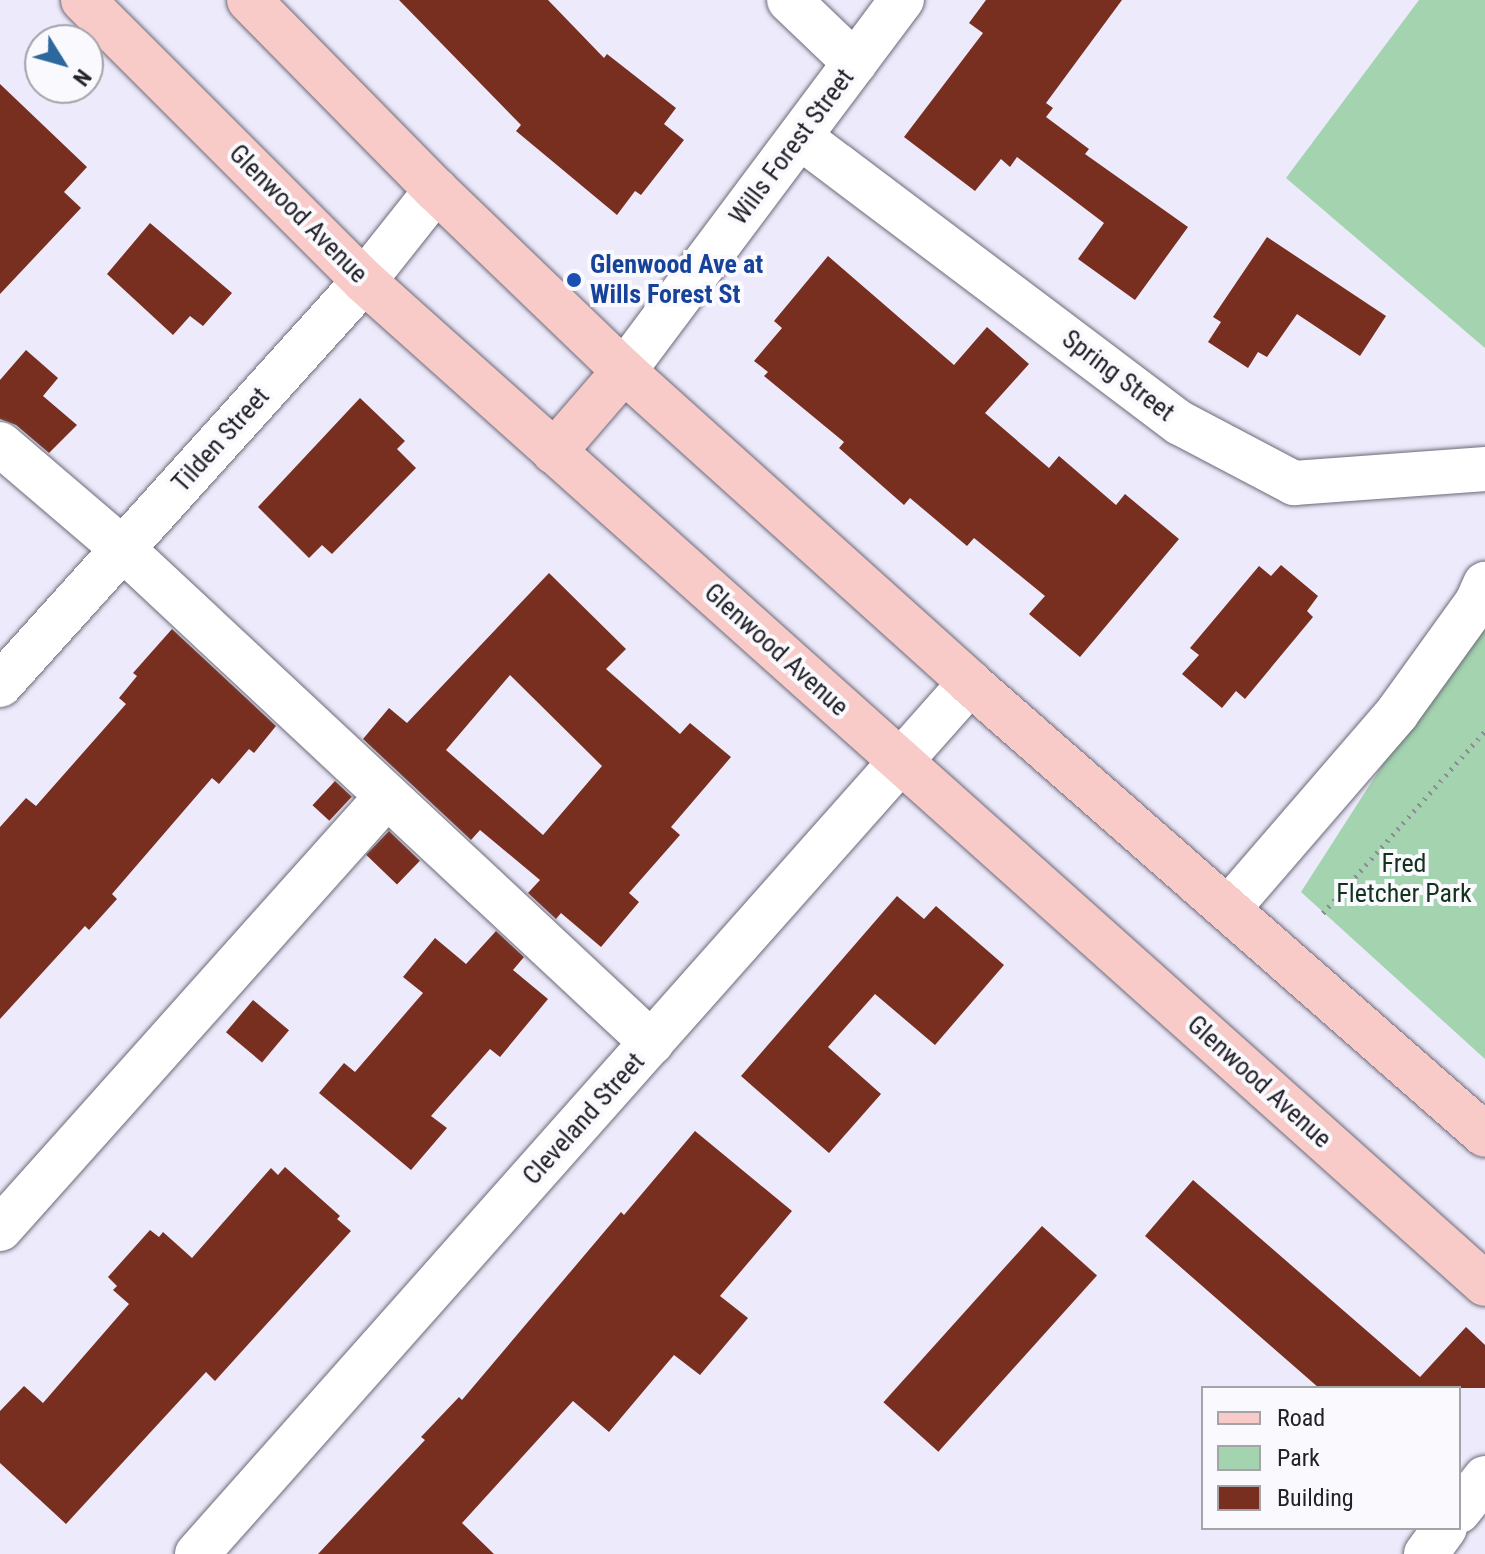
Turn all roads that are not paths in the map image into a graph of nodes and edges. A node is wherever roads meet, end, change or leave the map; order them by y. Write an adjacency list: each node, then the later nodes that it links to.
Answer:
1 (83, 0): 8 (main road, Glenwood Avenue)
2 (249, 0): 7 (main road)
3 (789, 0): 5 (street)
4 (902, 0): 5 (street, Wills Forest Street)
5 (855, 63): 6 (street, Wills Forest Street)
6 (800, 137): 9 (street, Wills Forest Street); 12 (street, Spring Street)
7 (436, 190): 8 (street, Tilden Street); 9 (main road)
8 (364, 281): 11 (main road, Glenwood Avenue); 13 (street, Tilden Street)
9 (624, 371): 11 (main road); 15 (main road)
10 (0, 444): 13 (street)
11 (554, 452): 17 (main road, Glenwood Avenue)
12 (1485, 469)
13 (124, 550): 16 (street, Tilden Street); 18 (street)
14 (1485, 584): 19 (street)
15 (970, 683): 17 (street, Cleveland Street); 19 (main road)
16 (0, 685)
17 (902, 763): 20 (street, Cleveland Street); 23 (main road, Glenwood Avenue)
18 (387, 796): 20 (street); 22 (street)
19 (1228, 909): 21 (main road)
20 (652, 1043): 27 (street, Cleveland Street)
21 (1485, 1135)
22 (0, 1229)
23 (1485, 1284)
24 (1485, 1478): 25 (street)
25 (1461, 1508)
26 (1444, 1530): 28 (street)
27 (197, 1554)
28 (1426, 1554)

